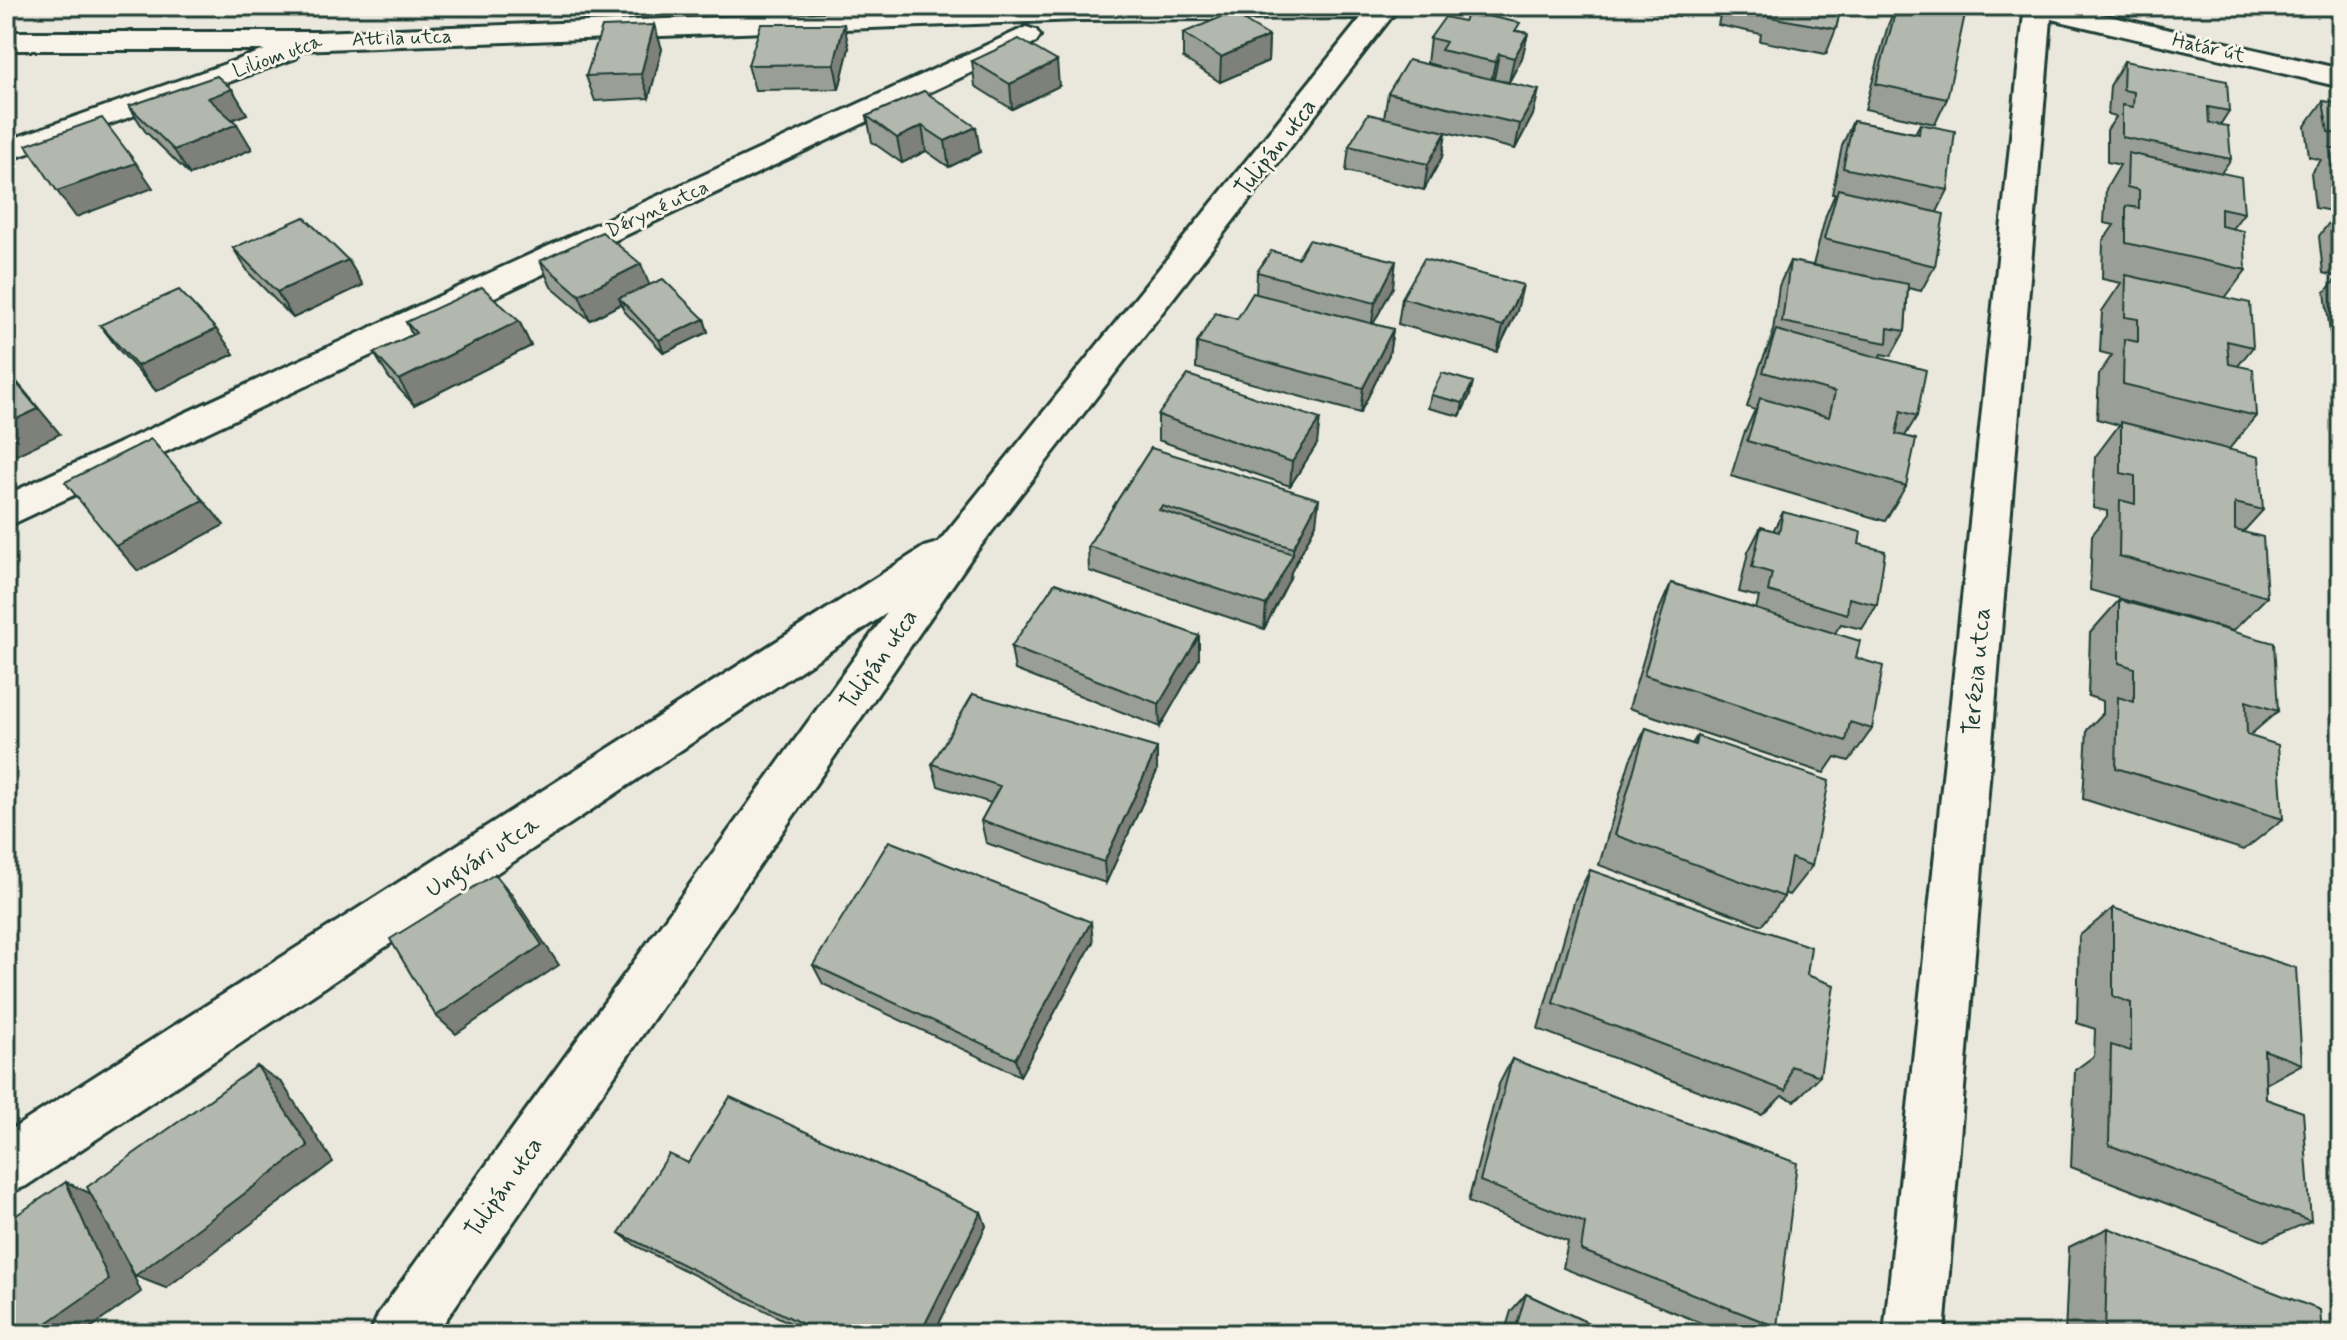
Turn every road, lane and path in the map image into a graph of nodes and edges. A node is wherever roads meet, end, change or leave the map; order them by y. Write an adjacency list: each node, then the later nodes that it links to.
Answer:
1 (2034, 7): 9 (street, Határ út); 15 (street, Terézia utca)
2 (1385, 8): 4 (street, Attila utca); 8 (street, Tulipán utca)
3 (1084, 9): 4 (street, Attila utca); 7 (street, Attila utca); 11 (street, Déryné utca)
4 (1278, 10): 8 (street)
5 (399, 11): 7 (street, Liliom utca)
6 (6, 41): 7 (street, Attila utca)
7 (317, 41): 10 (street, Liliom utca)
8 (1319, 54): 12 (street, Tulipán utca)
9 (2341, 78)
10 (6, 152)
11 (6, 512)
12 (958, 546): 13 (street, Ungvári utca); 14 (street, Tulipán utca)
13 (6, 1166)
14 (400, 1334)
15 (1914, 1334)

